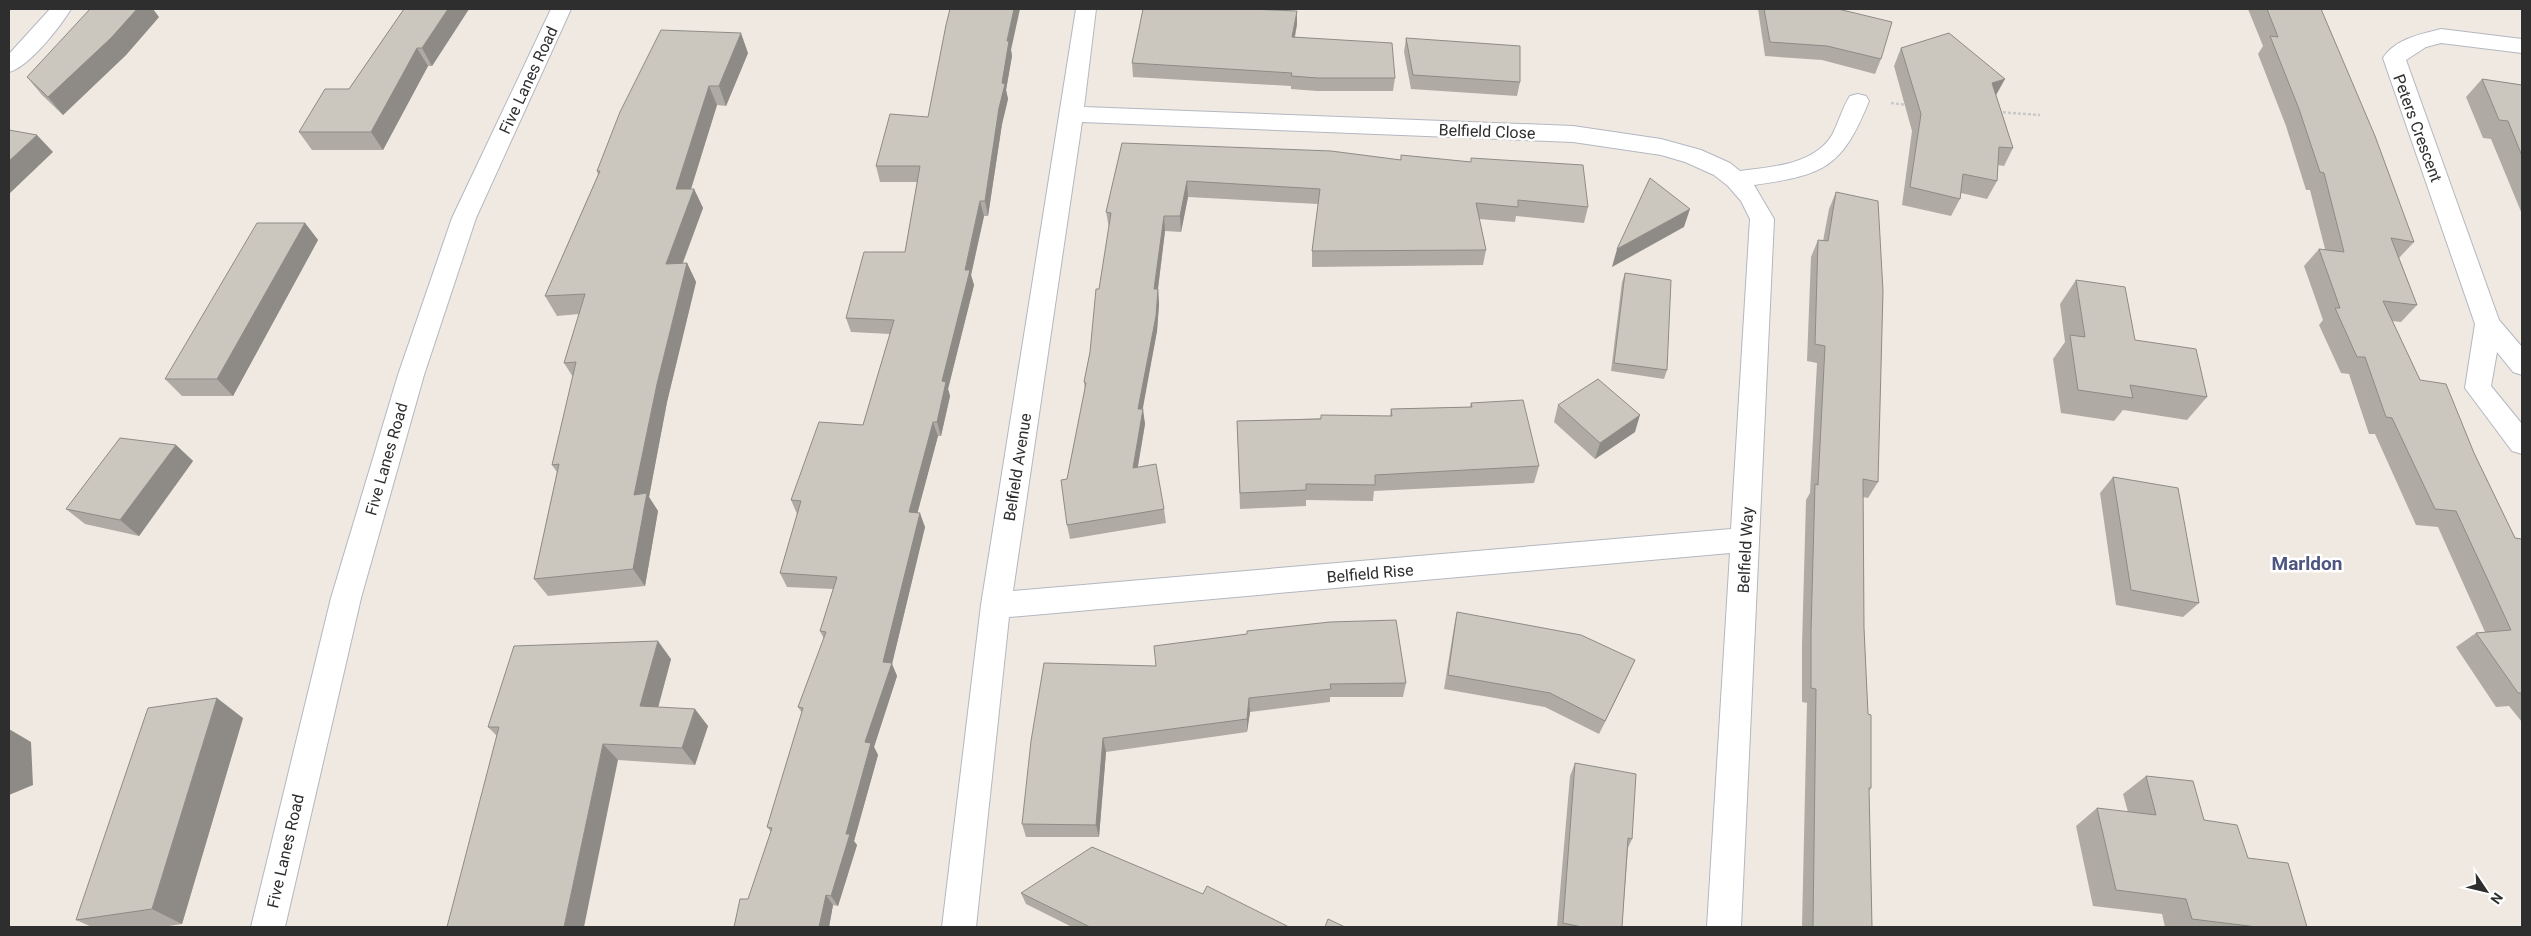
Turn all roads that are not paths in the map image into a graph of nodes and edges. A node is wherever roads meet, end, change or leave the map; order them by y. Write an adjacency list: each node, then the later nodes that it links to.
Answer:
1 (61, 9): 5 (street)
2 (561, 9): 14 (street, Five Lanes Road)
3 (1086, 9): 7 (street, Belfield Avenue)
4 (2522, 46): 9 (street, Peters Crescent)
5 (9, 65)
6 (1858, 101): 8 (street)
7 (1072, 114): 8 (street, Belfield Close); 13 (street, Belfield Avenue)
8 (1736, 180): 12 (street, Belfield Way)
9 (2488, 324): 10 (street, Peters Crescent); 11 (street, Peters Crescent)
10 (2522, 365)
11 (2522, 443)
12 (1745, 540): 13 (street, Belfield Rise); 16 (street, Belfield Way)
13 (996, 605): 15 (street, Belfield Avenue)
14 (268, 927)
15 (959, 927)
16 (1724, 927)

